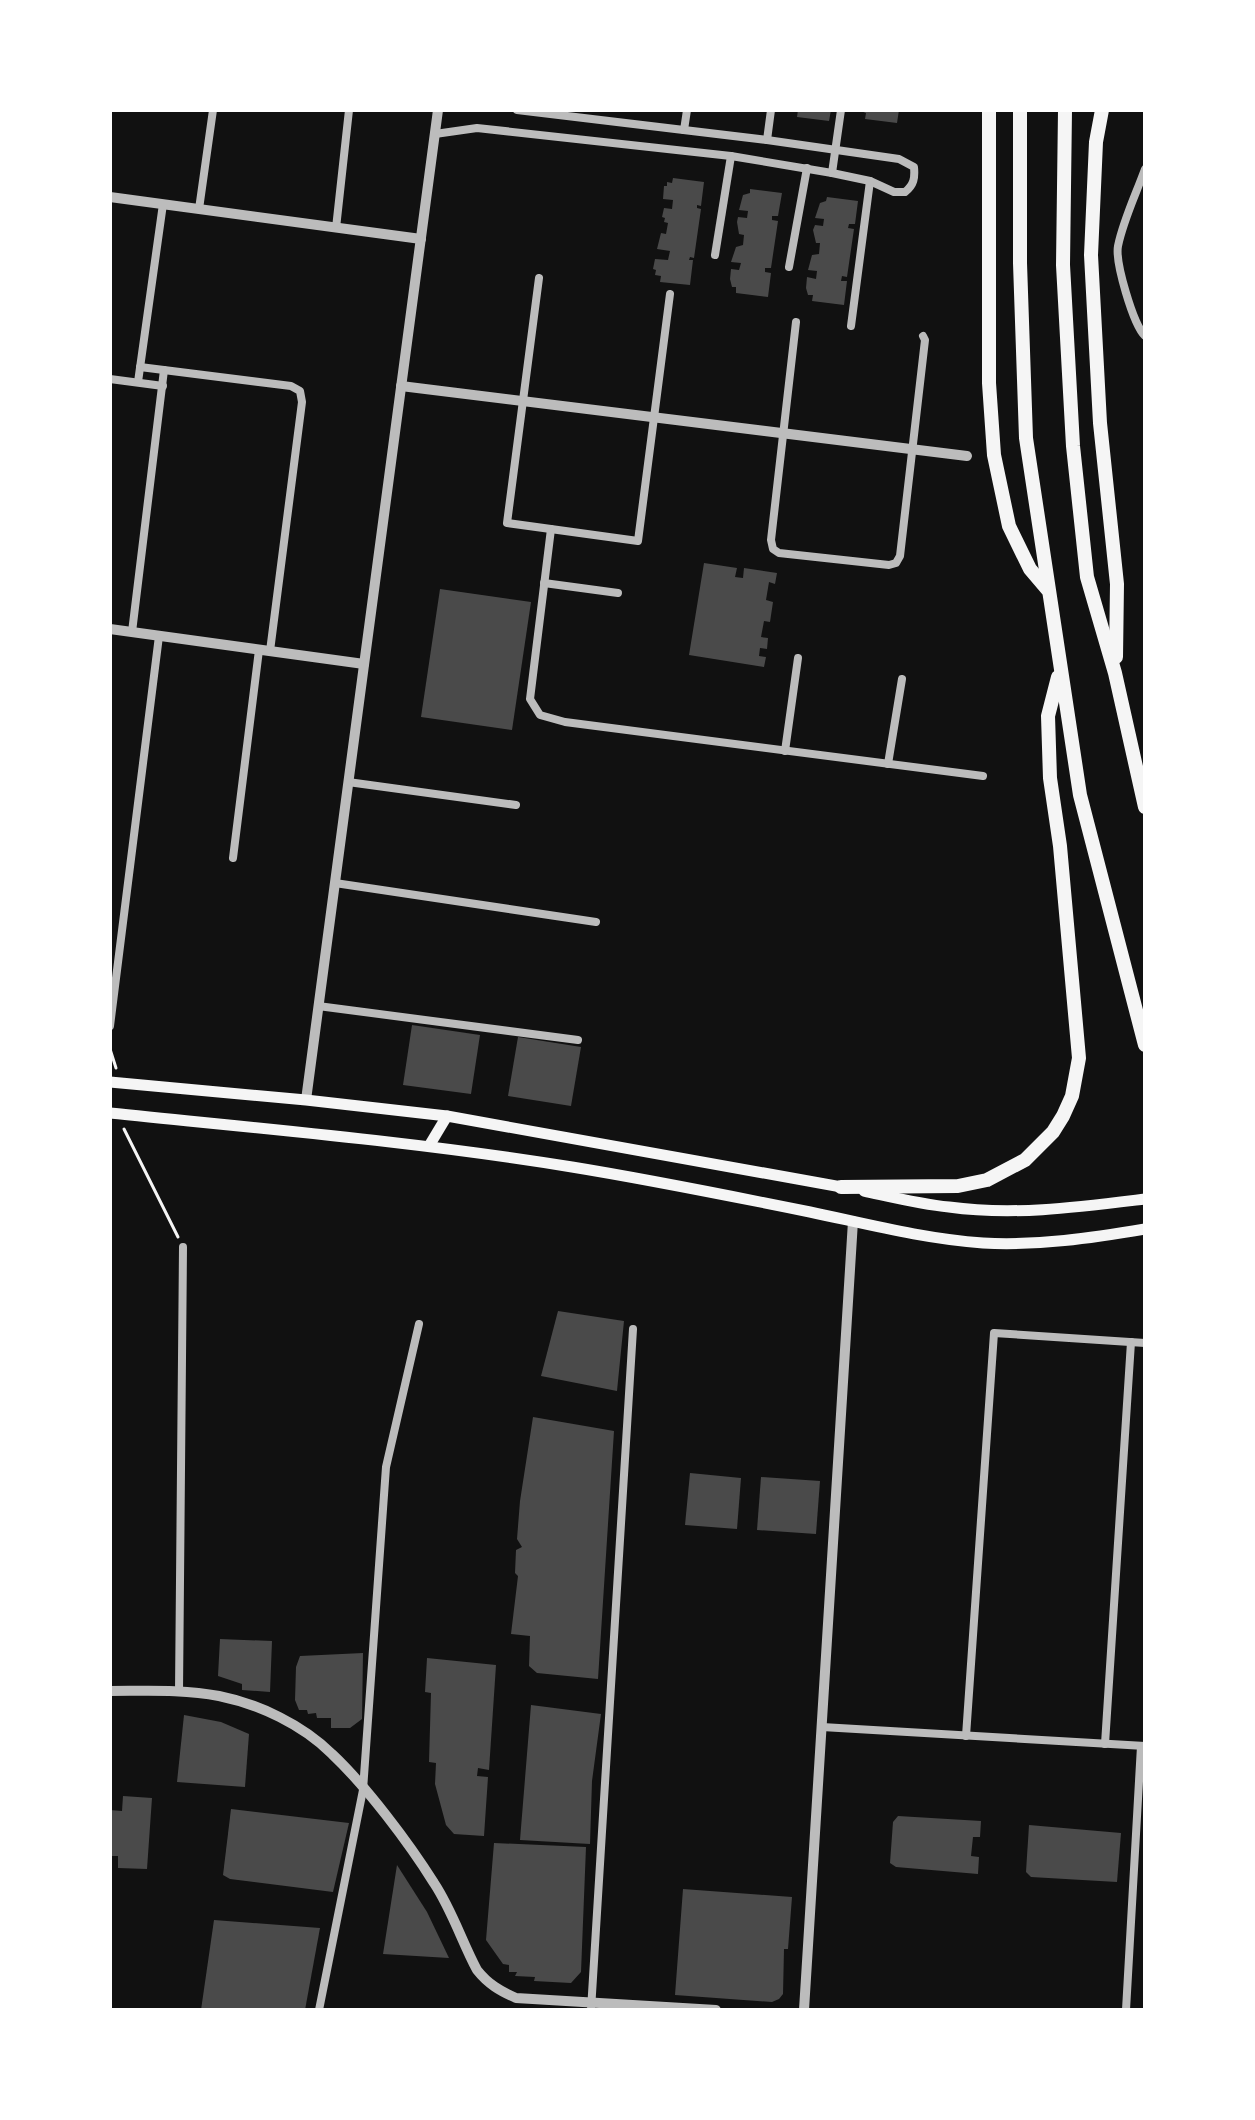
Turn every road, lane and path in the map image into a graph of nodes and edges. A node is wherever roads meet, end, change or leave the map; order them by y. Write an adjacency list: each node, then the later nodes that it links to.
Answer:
1 (213, 110): 26 (street)
2 (349, 110): 27 (street)
3 (438, 110): 16 (street)
4 (517, 110): 5 (street)
5 (525, 110): 14 (street)
6 (609, 110): 14 (street)
7 (687, 110): 15 (street)
8 (771, 110): 17 (street)
9 (841, 110): 18 (street)
10 (989, 110): 50 (highway)
11 (1020, 110): 50 (highway)
12 (1065, 110): 59 (highway)
13 (1102, 110): 59 (highway)
14 (607, 120): 15 (street)
15 (684, 130): 17 (street)
16 (435, 134): 19 (street); 28 (street)
17 (767, 140): 18 (street)
18 (836, 150): 22 (street); 23 (street)
19 (731, 156): 20 (street); 29 (street)
20 (807, 168): 22 (street); 30 (street)
21 (1145, 169): 36 (street)
22 (832, 173): 23 (street)
23 (870, 181): 34 (street)
24 (110, 197): 25 (street)
25 (163, 204): 26 (street); 37 (street)
26 (199, 209): 27 (street)
27 (336, 228): 28 (street)
28 (421, 239): 42 (street)
29 (715, 255)
30 (789, 267)
31 (539, 278): 43 (street)
32 (670, 294): 44 (street)
33 (796, 322): 45 (street)
34 (851, 326)
35 (923, 336): 46 (street)
36 (1145, 336)
37 (140, 367): 38 (street); 40 (street)
38 (164, 370): 41 (street); 55 (street)
39 (110, 379): 40 (street)
40 (138, 382): 41 (street)
41 (163, 386): 53 (street)
42 (401, 386): 43 (street); 57 (street)
43 (523, 402): 44 (street); 48 (street)
44 (655, 417): 45 (street); 48 (street)
45 (783, 433): 46 (street); 46 (street)
46 (911, 449): 47 (street)
47 (967, 456)
48 (551, 529): 49 (street)
49 (544, 583): 51 (street); 61 (street)
50 (1048, 590): 58 (highway)
51 (618, 593)
52 (110, 629): 53 (street)
53 (132, 632): 54 (street)
54 (159, 636): 55 (street); 71 (street)
55 (265, 650): 57 (street); 67 (street)
56 (798, 658): 61 (street)
57 (364, 664): 64 (street)
58 (1061, 669): 73 (highway); 80 (highway)
59 (1115, 673): 66 (highway)
60 (902, 679): 62 (street)
61 (785, 751): 62 (street)
62 (888, 764): 63 (street)
63 (983, 776)
64 (348, 782): 65 (street); 68 (street)
65 (516, 805)
66 (1145, 807)
67 (233, 858)
68 (335, 883): 69 (street); 70 (street)
69 (596, 922)
70 (318, 1006): 72 (street); 76 (street)
71 (110, 1026)
72 (578, 1040)
73 (1145, 1045)
74 (110, 1049): 75 (path)
75 (115, 1082): 76 (main road)
76 (306, 1100): 78 (main road)
77 (113, 1113): 79 (main road); 84 (path)
78 (447, 1116): 79 (main road); 80 (main road)
79 (429, 1146): 82 (main road)
80 (841, 1187): 81 (main road)
81 (1145, 1199)
82 (853, 1221): 83 (main road); 91 (street)
83 (1145, 1229)
84 (183, 1247): 90 (street)
85 (419, 1324): 95 (street)
86 (633, 1329): 96 (street)
87 (1131, 1342): 88 (street); 92 (street); 93 (street)
88 (1145, 1343)
89 (110, 1691): 90 (street)
90 (179, 1692): 95 (street)
91 (822, 1727): 92 (street); 99 (street)
92 (966, 1736): 93 (street)
93 (1105, 1744): 94 (street)
94 (1143, 1746): 100 (street)
95 (363, 1790): 96 (street); 97 (street)
96 (591, 2007): 98 (street)
97 (319, 2010)
98 (716, 2010)
99 (804, 2010)
100 (1126, 2010)

